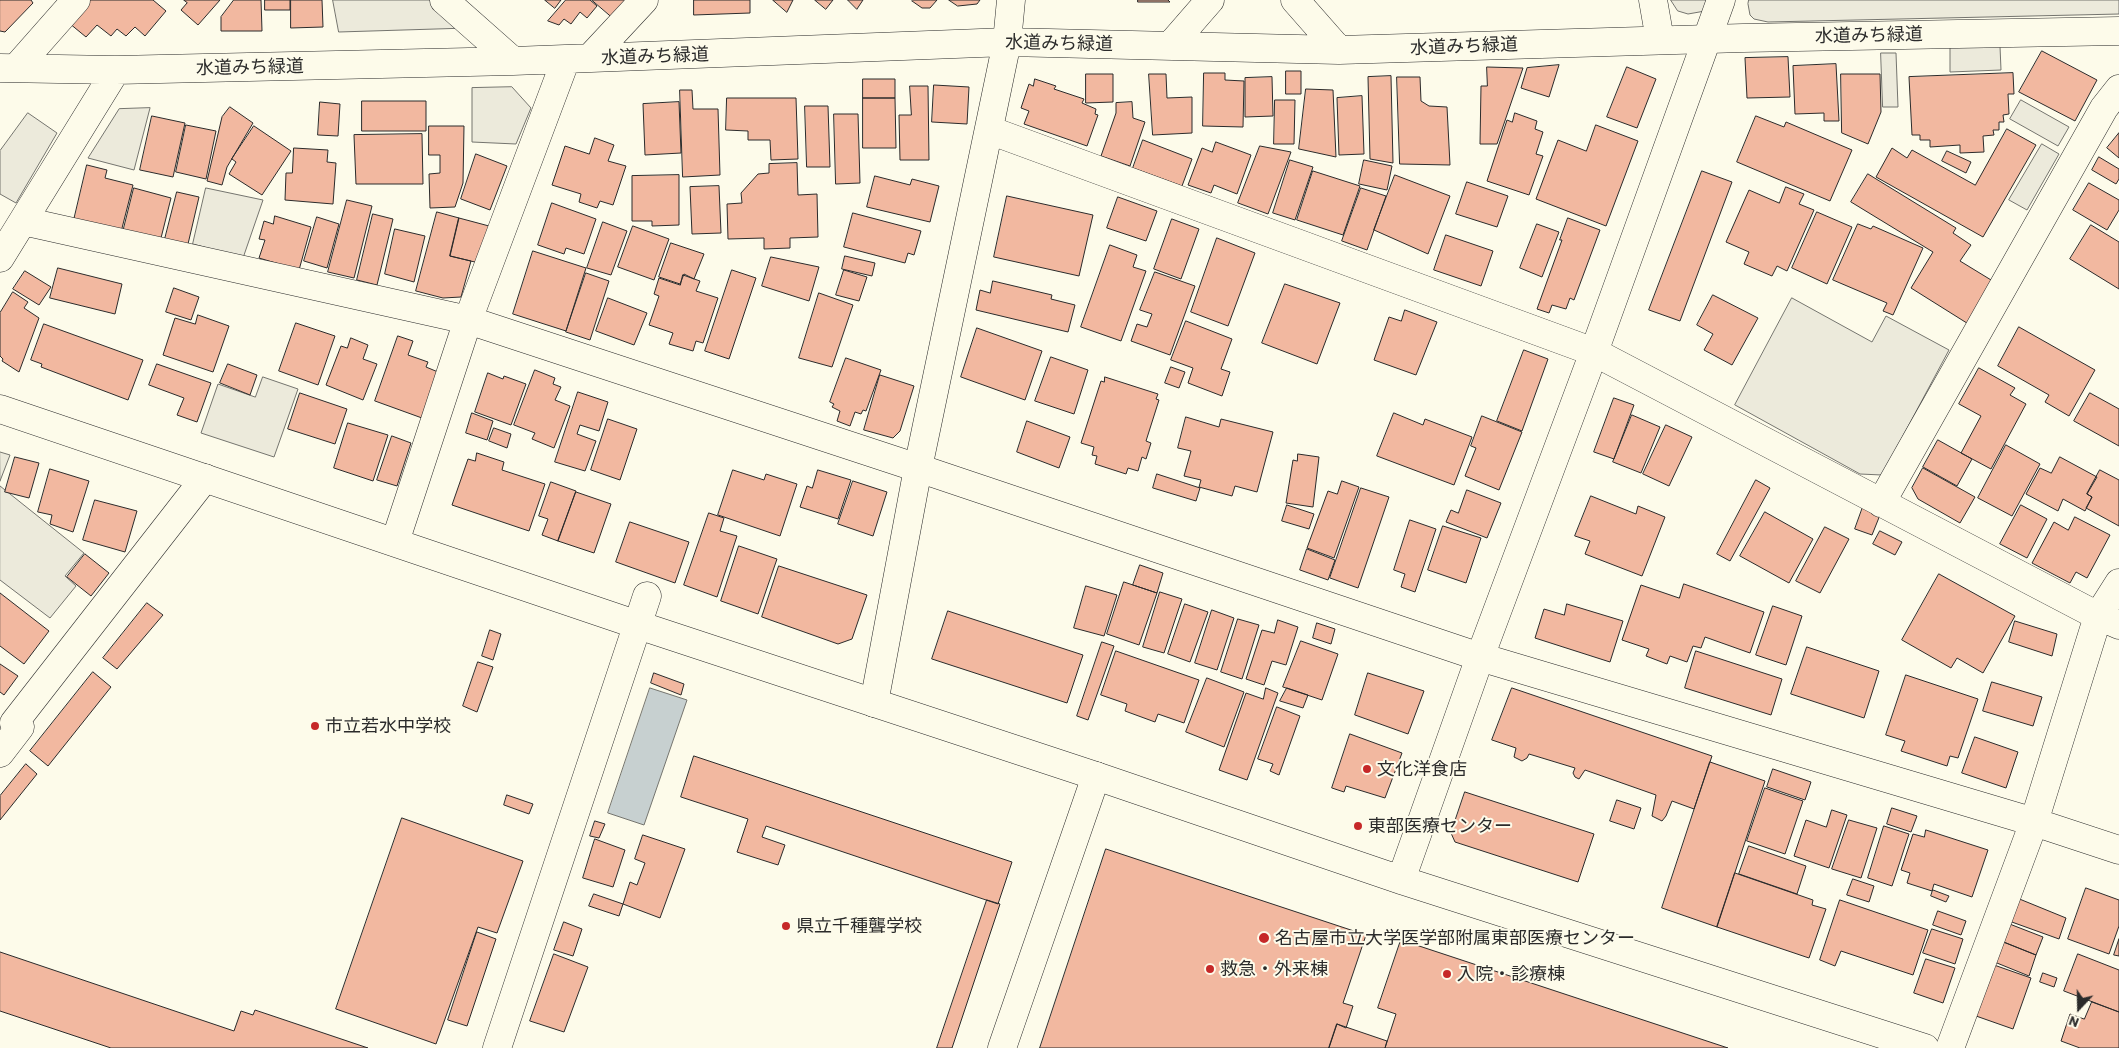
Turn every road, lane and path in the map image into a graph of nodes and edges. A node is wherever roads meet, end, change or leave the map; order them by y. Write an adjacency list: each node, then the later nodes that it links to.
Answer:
1 (76, 0): 17 (street)
2 (444, 0): 16 (street)
3 (644, 0): 15 (street)
4 (1011, 0): 12 (street)
5 (1210, 0): 13 (street)
6 (1294, 0): 14 (street)
7 (1653, 0): 11 (street)
8 (1720, 0): 10 (street)
9 (2115, 38): 10 (street, 水道みち緑道)
10 (1708, 39): 11 (street, 水道みち緑道); 24 (street)
11 (1660, 40): 14 (street, 水道みち緑道)
12 (1007, 42): 13 (street, 水道みち緑道); 15 (street, 水道みち緑道); 20 (street)
13 (1170, 46): 14 (street, 水道みち緑道)
14 (1339, 50)
15 (578, 58): 16 (street, 水道みち緑道); 23 (street)
16 (514, 61): 18 (street, 水道みち緑道)
17 (8, 68): 18 (street, 水道みち緑道)
18 (116, 70): 21 (street)
19 (2119, 89): 28 (street)
20 (989, 130): 24 (street); 26 (street)
21 (23, 221): 22 (street); 23 (street)
22 (0, 258)
23 (468, 320): 26 (street); 29 (street)
24 (1594, 352): 28 (street); 34 (street)
25 (0, 409): 27 (street)
26 (918, 468): 34 (street); 35 (street)
27 (205, 478): 29 (street); 36 (street)
28 (1881, 503): 32 (street)
29 (395, 542): 33 (street)
30 (2119, 583): 32 (street)
31 (647, 596): 33 (street)
32 (2108, 620): 38 (street)
33 (638, 625): 35 (street); 41 (street)
34 (1480, 657): 38 (street); 40 (street)
35 (874, 703): 37 (street)
36 (0, 753)
37 (1096, 776): 40 (street); 42 (street)
38 (2034, 822): 39 (street); 44 (street)
39 (2119, 850)
40 (1401, 880): 43 (street)
41 (497, 1048)
42 (1002, 1048)
43 (1925, 1048)
44 (1950, 1048)

